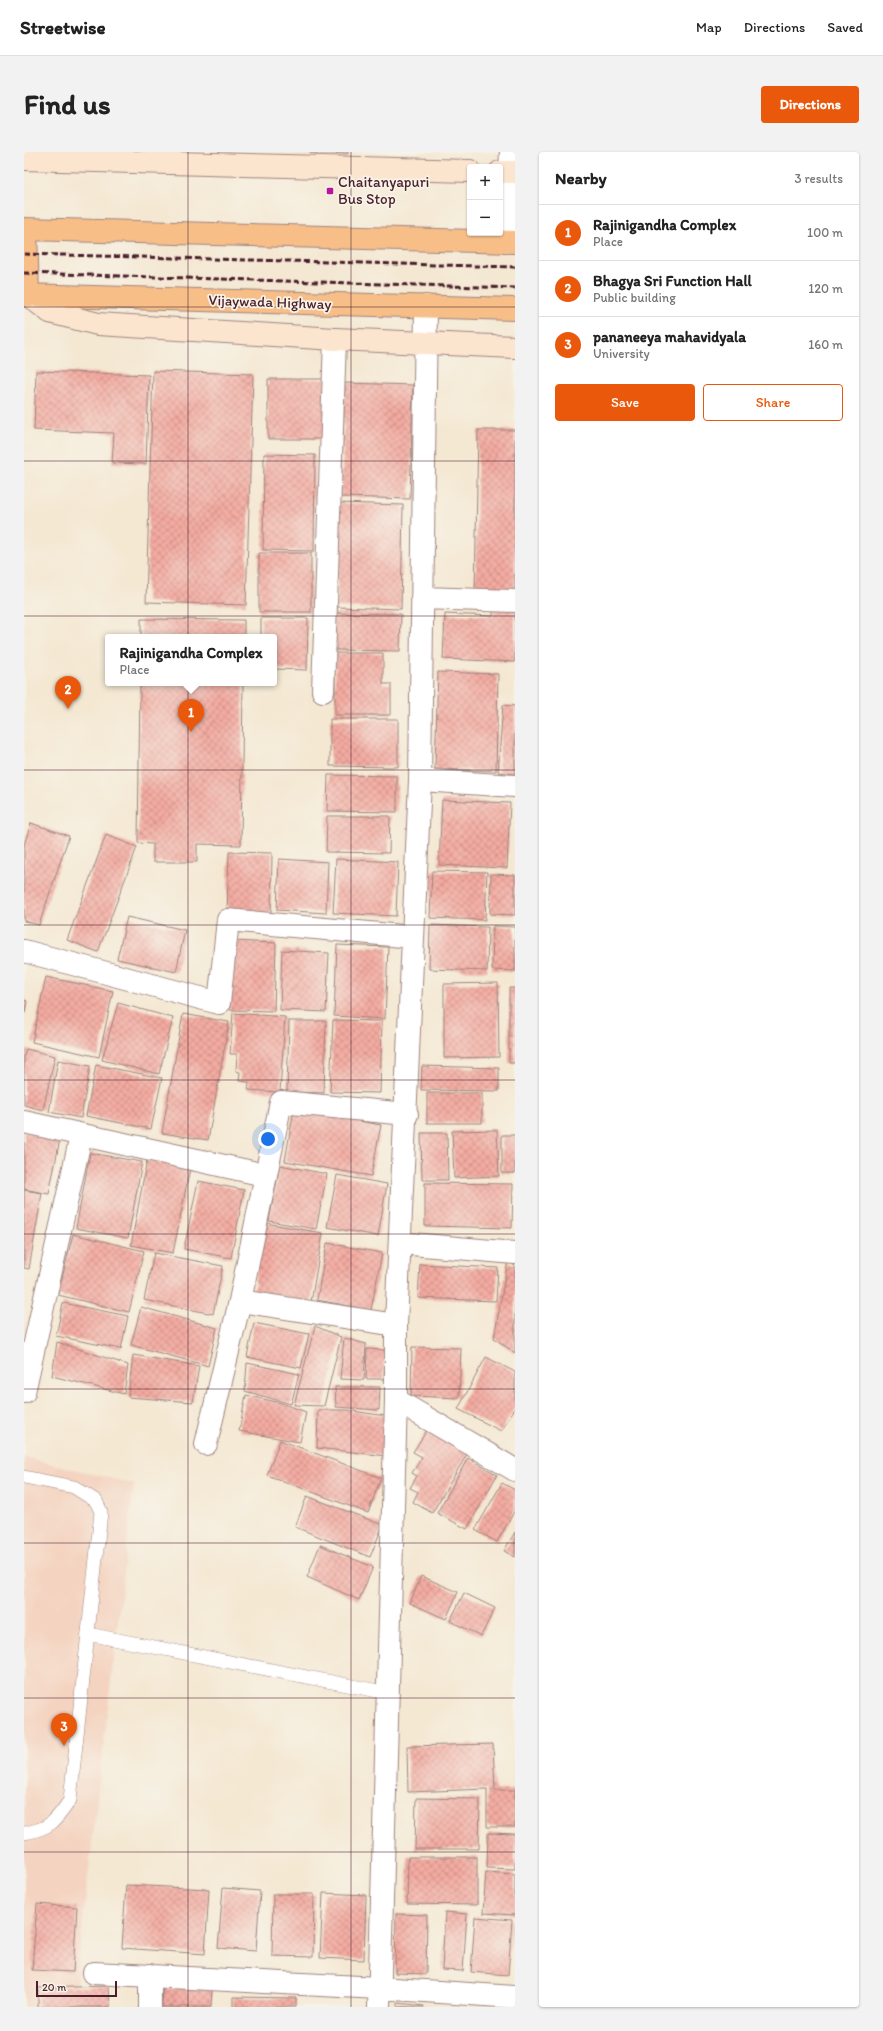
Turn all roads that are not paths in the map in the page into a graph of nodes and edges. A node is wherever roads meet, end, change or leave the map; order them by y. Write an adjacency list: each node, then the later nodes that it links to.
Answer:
1 (24, 159): 3 (street)
2 (509, 167): 5 (street)
3 (467, 171)
4 (25, 230): 5 (highway); 6 (highway)
5 (510, 242)
6 (26, 295): 7 (highway, Vijaywada Highway); 9 (street)
7 (426, 306): 8 (highway, Vijaywada Highway); 10 (street)
8 (515, 309)
9 (335, 339): 10 (street); 14 (street)
10 (426, 342): 11 (street); 12 (street)
11 (515, 347)
12 (422, 598): 13 (street); 15 (street)
13 (515, 601)
14 (324, 691)
15 (420, 780): 16 (street); 17 (street)
16 (515, 786)
17 (413, 937): 18 (street); 19 (street)
18 (24, 951)
19 (406, 1114): 22 (street); 23 (street)
20 (24, 1122): 21 (street)
21 (81, 1136): 22 (street); 27 (street)
22 (265, 1175): 25 (street)
23 (400, 1243): 24 (street); 26 (street)
24 (515, 1253)
25 (240, 1301): 26 (street); 29 (street)
26 (396, 1325): 28 (street)
27 (24, 1392)
28 (396, 1400): 30 (street); 33 (street)
29 (206, 1444)
30 (515, 1470)
31 (24, 1477): 32 (lane)
32 (88, 1634): 33 (lane); 34 (lane)
33 (388, 1693): 38 (street)
34 (24, 1833)
35 (94, 1973): 36 (street)
36 (150, 1976): 38 (street); 39 (street)
37 (515, 1997): 38 (street)
38 (379, 1998)
39 (150, 2007)

